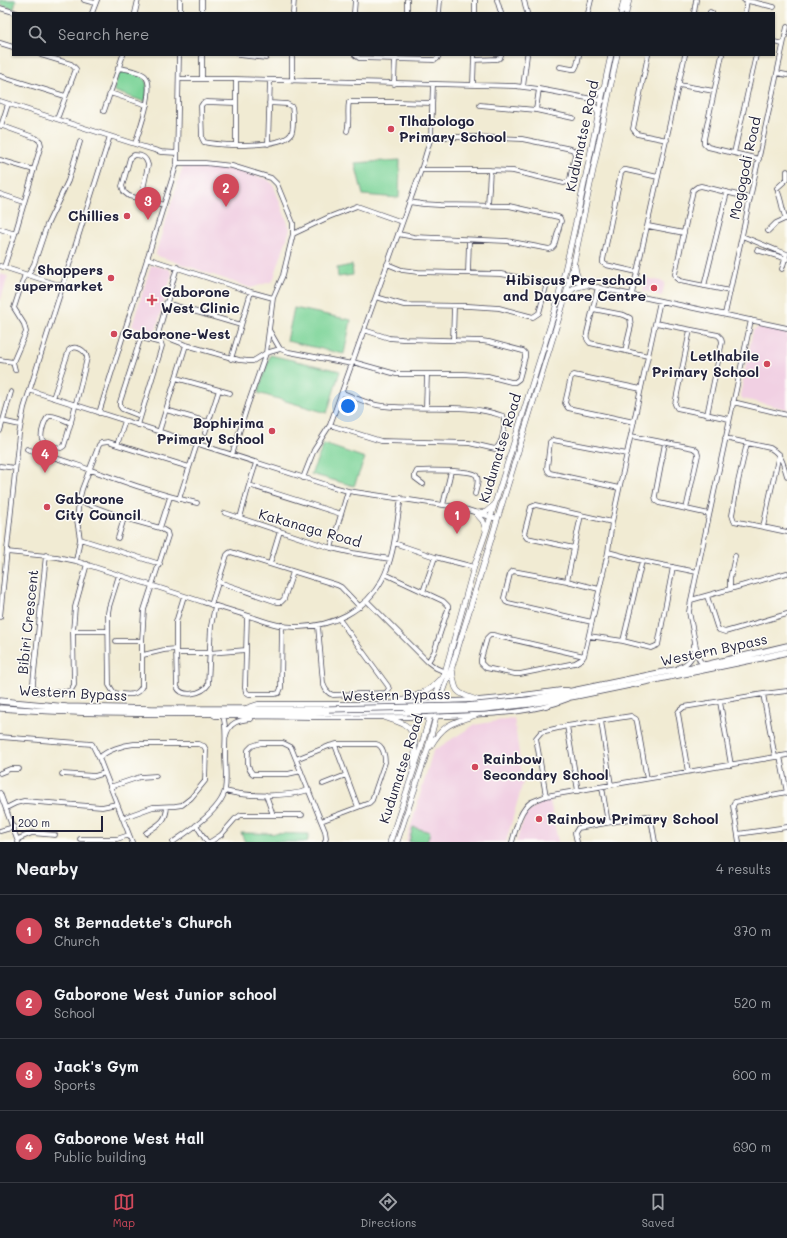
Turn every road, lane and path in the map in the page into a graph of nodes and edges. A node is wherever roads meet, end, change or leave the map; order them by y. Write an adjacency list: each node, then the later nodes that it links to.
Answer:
1 (84, 0): 17 (street)
2 (138, 0): 22 (street)
3 (180, 0): 23 (street)
4 (202, 0): 24 (street)
5 (294, 0): 25 (street)
6 (355, 0): 26 (street)
7 (408, 0): 27 (street)
8 (440, 0): 28 (street)
9 (475, 0): 29 (street)
10 (496, 0): 30 (street)
11 (524, 0): 31 (street)
12 (591, 0): 32 (street)
13 (624, 0): 33 (main road)
14 (629, 0): 34 (main road)
15 (696, 0): 35 (street)
16 (746, 0): 18 (street); 36 (street)
17 (96, 2): 21 (street)
18 (774, 7)
19 (0, 8): 20 (street)
20 (14, 12)
21 (92, 12)
22 (135, 12)
23 (180, 12)
24 (202, 12)
25 (294, 12)
26 (354, 12)
27 (407, 12)
28 (439, 12)
29 (475, 12)
30 (501, 12)
31 (527, 12)
32 (588, 12)
33 (621, 12)
34 (626, 12)
35 (694, 12)
36 (745, 12)
37 (787, 27): 40 (street, Mogogodi Road)
38 (775, 42): 40 (street)
39 (0, 43): 41 (street)
40 (783, 44): 66 (street, Mogogodi Road)
41 (12, 47)
42 (45, 56): 63 (street)
43 (60, 56): 63 (street)
44 (123, 56): 65 (street)
45 (179, 56): 69 (street)
46 (202, 56): 70 (street)
47 (248, 56): 61 (street)
48 (292, 56): 73 (street)
49 (356, 56): 62 (street)
50 (501, 56): 60 (street)
51 (527, 56): 78 (street)
52 (579, 56): 64 (street)
53 (611, 56): 79 (main road, Kudumatse Road)
54 (617, 56): 88 (main road, Kudumatse Road)
55 (648, 56): 103 (street)
56 (685, 56): 77 (street)
57 (722, 56): 81 (street)
58 (756, 56): 109 (street)
59 (438, 57): 62 (street)
60 (474, 57): 76 (street)
61 (266, 58)
62 (395, 59): 74 (street)
63 (59, 60): 83 (street)
64 (560, 67)
65 (118, 68): 82 (street); 92 (street)
66 (777, 73): 67 (street); 110 (street, Mogogodi Road)
67 (787, 75)
68 (0, 76): 83 (street)
69 (179, 79): 70 (street); 108 (street)
70 (202, 79): 71 (street)
71 (236, 79): 72 (street); 89 (street)
72 (270, 81): 73 (street); 87 (street)
73 (292, 81): 74 (street)
74 (394, 84): 75 (street)
75 (433, 84): 76 (street); 90 (street)
76 (473, 85): 78 (street)
77 (679, 85): 81 (street); 103 (street)
78 (523, 87): 80 (street)
79 (604, 88): 84 (main road); 85 (main road, Kudumatse Road)
80 (540, 89): 84 (street); 94 (street)
81 (714, 90): 109 (street)
82 (110, 93): 92 (street); 95 (street)
83 (65, 96): 98 (street)
84 (590, 98): 85 (street); 96 (main road)
85 (602, 100): 88 (street); 96 (main road, Kudumatse Road)
86 (0, 101): 91 (street)
87 (270, 102): 107 (street); 107 (street)
88 (608, 102): 141 (main road, Kudumatse Road)
89 (236, 103): 106 (street); 106 (street)
90 (432, 103): 100 (street); 102 (street)
91 (8, 104): 98 (street); 99 (street)
92 (147, 105): 105 (street)
93 (480, 105): 94 (street)
94 (536, 110): 97 (street)
95 (104, 111)
96 (599, 114): 149 (main road, Kudumatse Road)
97 (573, 118)
98 (57, 119): 101 (street)
99 (0, 126): 113 (street)
100 (347, 130)
101 (110, 136): 105 (street); 152 (street)
102 (431, 137): 114 (street); 115 (street)
103 (667, 140): 117 (street)
104 (80, 142): 148 (street)
105 (135, 144): 108 (street)
106 (236, 144): 107 (street)
107 (268, 144)
108 (177, 153): 112 (street)
109 (734, 153): 110 (street)
110 (758, 159): 120 (street, Mogogodi Road)
111 (0, 160): 113 (street)
112 (177, 163): 124 (street); 133 (street)
113 (34, 170): 122 (street)
114 (421, 170): 115 (street); 123 (street)
115 (490, 170): 125 (street)
116 (787, 171): 126 (street)
117 (658, 176): 128 (street); 146 (street)
118 (727, 192): 120 (street); 131 (street); 153 (street)
119 (0, 194): 122 (street)
120 (750, 198): 135 (street, Mogogodi Road)
121 (141, 199): 121 (street); 124 (street)
122 (24, 202): 132 (street)
123 (409, 202): 125 (street); 127 (street)
124 (164, 205): 139 (street)
125 (488, 206): 136 (street)
126 (787, 218): 130 (street)
127 (402, 222): 133 (street); 134 (street)
128 (648, 226): 131 (street); 146 (street)
129 (0, 229): 132 (street)
130 (768, 231)
131 (684, 233): 153 (street)
132 (15, 234): 143 (street)
133 (293, 234): 159 (street)
134 (398, 234): 136 (street); 142 (street)
135 (742, 236): 138 (street); 155 (street, Mogogodi Road)
136 (468, 240): 147 (street)
137 (757, 250): 140 (street)
138 (787, 254): 140 (street)
139 (147, 258): 144 (street); 199 (street)
140 (786, 259): 145 (street)
141 (574, 262): 150 (main road, Kudumatse Road); 151 (main road)
142 (387, 264): 147 (street); 158 (street)
143 (2, 267): 148 (street)
144 (177, 267): 156 (street); 162 (street)
145 (782, 270)
146 (637, 272): 157 (street)
147 (468, 273): 163 (street)
148 (27, 274): 152 (street); 183 (street)
149 (563, 278): 150 (street); 243 (main road, Kudumatse Road)
150 (570, 280): 151 (street); 160 (main road, Kudumatse Road)
151 (586, 285): 154 (street); 160 (main road)
152 (62, 286): 189 (street)
153 (704, 286): 155 (street)
154 (598, 287): 157 (street); 164 (street)
155 (730, 291): 165 (street, Mogogodi Road)
156 (252, 292): 159 (street); 168 (street)
157 (632, 294): 161 (street)
158 (376, 297): 163 (street); 171 (street)
159 (273, 298): 170 (street)
160 (565, 298): 254 (main road, Kudumatse Road)
161 (660, 301): 165 (street); 167 (street)
162 (166, 303): 168 (street); 173 (street)
163 (454, 306): 174 (street)
164 (593, 309): 178 (street); 178 (street)
165 (725, 314): 166 (street)
166 (751, 320): 169 (street); 195 (street)
167 (656, 322): 172 (street); 180 (street)
168 (241, 325): 181 (street)
169 (787, 328)
170 (269, 330): 177 (street); 179 (street)
171 (364, 330): 174 (street); 184 (street)
172 (690, 330): 200 (street); 200 (street)
173 (158, 334): 175 (street); 176 (street)
174 (453, 340): 186 (street)
175 (156, 341): 202 (street); 202 (street)
176 (186, 344): 181 (street); 187 (street)
177 (280, 349): 179 (street); 184 (street)
178 (625, 351): 180 (street)
179 (266, 353): 181 (street); 224 (street)
180 (648, 356): 188 (street)
181 (231, 359)
182 (0, 360): 183 (street)
183 (13, 362): 185 (street)
184 (353, 363): 186 (street); 193 (street)
185 (15, 370)
186 (427, 374): 197 (street)
187 (176, 378): 190 (street); 198 (street)
188 (641, 389): 207 (street); 207 (street)
189 (29, 390): 194 (street); 210 (street)
190 (218, 390): 192 (street); 206 (street)
191 (11, 392): 205 (street)
192 (230, 393)
193 (342, 393): 197 (street); 211 (street)
194 (53, 398): 196 (street); 196 (street)
195 (733, 402): 201 (street); 203 (street)
196 (76, 406): 199 (street); 208 (street)
197 (426, 408): 211 (street)
198 (166, 410): 206 (street); 213 (street)
199 (99, 412): 204 (street)
200 (707, 415): 203 (street)
201 (787, 415)
202 (140, 416): 209 (street)
203 (729, 419): 216 (street)
204 (125, 421): 209 (street); 219 (street)
205 (2, 422): 210 (street); 212 (street)
206 (208, 422): 214 (street)
207 (634, 422): 215 (street)
208 (71, 423): 208 (street)
209 (138, 424): 213 (street)
210 (20, 425): 228 (street)
211 (330, 425): 232 (street)
212 (0, 430)
213 (159, 432): 220 (street)
214 (205, 432)
215 (631, 436): 217 (street); 222 (street)
216 (725, 438): 218 (street); 249 (street)
217 (665, 442): 245 (street); 245 (street)
218 (747, 443): 223 (street); 256 (street)
219 (117, 444): 227 (street); 229 (street)
220 (197, 444): 224 (street); 227 (street)
221 (27, 449): 229 (street)
222 (626, 454): 235 (street); 235 (street)
223 (779, 454): 231 (street); 256 (street)
224 (232, 455): 225 (street)
225 (256, 462): 232 (street); 234 (street)
226 (0, 466): 228 (street)
227 (189, 467): 240 (street)
228 (15, 468): 266 (street)
229 (90, 470): 238 (street); 241 (street)
230 (451, 471): 233 (street); 237 (street); 244 (street)
231 (787, 476)
232 (303, 478): 236 (street)
233 (423, 484)
234 (249, 485): 248 (street); 252 (street)
235 (619, 488): 255 (street)
236 (348, 491): 239 (street); 248 (street)
237 (475, 494)
238 (170, 497): 240 (street); 257 (street)
239 (401, 498): 244 (street); 263 (street)
240 (179, 499): 242 (street)
241 (79, 501): 251 (street); 262 (street)
242 (197, 503)
243 (495, 503): 247 (main road); 253 (main road, Kudumatse Road)
244 (443, 504): 247 (street)
245 (686, 509): 249 (street)
246 (225, 513): 252 (street, Kakanaga Road)
247 (476, 513): 253 (street); 260 (main road)
248 (341, 514): 264 (street)
249 (709, 514): 280 (street)
250 (581, 515): 255 (street); 265 (street); 265 (street)
251 (124, 518): 257 (street); 261 (street)
252 (240, 518): 258 (street, Kakanaga Road)
253 (491, 518): 254 (street); 260 (main road, Kudumatse Road)
254 (497, 519): 320 (main road, Kudumatse Road)
255 (612, 522): 267 (street)
256 (763, 527): 259 (street)
257 (160, 528): 275 (street)
258 (280, 531): 264 (street, Kakanaga Road); 276 (street)
259 (787, 532)
260 (486, 535): 277 (main road, Kudumatse Road)
261 (118, 538)
262 (80, 539): 272 (street); 275 (street)
263 (394, 543): 270 (street); 271 (street)
264 (331, 548): 271 (street, Kakanaga Road)
265 (574, 548): 284 (street)
266 (7, 552): 268 (street); 296 (street)
267 (608, 552): 273 (street); 287 (street)
268 (46, 556): 272 (street); 304 (street, Bibiri Crescent)
269 (735, 556): 288 (street)
270 (435, 557): 277 (street); 289 (street)
271 (390, 559): 282 (street)
272 (76, 561): 274 (street)
273 (642, 561): 278 (street); 310 (street)
274 (87, 564): 283 (street); 304 (street)
275 (160, 564): 286 (street)
276 (270, 564): 279 (street); 285 (street)
277 (474, 568): 322 (main road, Kudumatse Road)
278 (673, 568): 280 (street); 310 (street)
279 (293, 572): 285 (street); 295 (street)
280 (697, 572): 293 (street)
281 (787, 573): 288 (street)
282 (385, 574): 289 (street); 292 (street)
283 (120, 576): 286 (street); 305 (street)
284 (567, 581): 287 (street); 301 (street)
285 (219, 582): 294 (street)
286 (152, 585): 290 (street); 309 (street)
287 (599, 589): 301 (street)
288 (730, 589): 291 (street)
289 (424, 592): 318 (street)
290 (184, 596): 294 (street); 313 (street)
291 (707, 596): 293 (street); 297 (street)
292 (367, 600): 295 (street); 318 (street)
293 (690, 600): 307 (street)
294 (213, 605): 298 (street); 315 (street)
295 (360, 607): 300 (street)
296 (0, 611): 299 (street)
297 (787, 614)
298 (247, 616): 302 (street); 312 (street)
299 (0, 617)
300 (339, 619): 303 (street); 303 (street)
301 (592, 622): 306 (street)
302 (282, 626): 303 (street); 312 (street)
303 (318, 626)
304 (73, 631): 305 (street)
305 (108, 631): 316 (street)
306 (589, 636): 310 (street); 317 (street)
307 (693, 636): 319 (street); 321 (street)
308 (116, 641): 309 (street)
309 (142, 641): 316 (street)
310 (623, 641)
311 (787, 646): 319 (highway, Western Bypass)
312 (246, 650): 315 (street)
313 (176, 651): 315 (street); 315 (street); 316 (street)
314 (787, 652): 324 (highway, Western Bypass)
315 (209, 653)
316 (143, 655)
317 (583, 657): 317 (street)
318 (428, 662): 322 (street)
319 (705, 665): 321 (highway, Western Bypass)
320 (452, 667): 327 (main road); 328 (main road, Kudumatse Road)
321 (669, 671): 324 (highway, Western Bypass)
322 (444, 674): 328 (main road, Kudumatse Road); 333 (main road)
323 (787, 691): 325 (street)
324 (576, 694): 327 (street); 331 (highway, Western Bypass); 338 (street)
325 (763, 694): 332 (street); 352 (street)
326 (459, 700): 327 (street); 328 (street); 337 (street)
327 (477, 700)
328 (437, 701): 330 (street); 340 (main road, Kudumatse Road); 341 (main road, Kudumatse Road)
329 (0, 702): 335 (highway, Western Bypass)
330 (416, 702): 333 (street); 343 (street)
331 (529, 702): 335 (highway, Western Bypass, bridge); 336 (highway, Western Bypass, bridge)
332 (720, 702): 355 (street); 358 (street)
333 (395, 703): 335 (street)
334 (0, 708): 336 (highway, Western Bypass)
335 (244, 708)
336 (212, 714): 339 (street)
337 (461, 715): 338 (street); 341 (street)
338 (476, 715): 350 (main road)
339 (223, 716): 342 (street); 348 (street)
340 (430, 716): 341 (street); 343 (street); 363 (main road, Kudumatse Road)
341 (436, 716): 350 (main road, Kudumatse Road)
342 (262, 717): 344 (street); 348 (street)
343 (414, 717): 344 (street)
344 (386, 718): 363 (main road)
345 (601, 721): 346 (street); 365 (street); 367 (street)
346 (567, 726): 372 (street); 376 (street)
347 (0, 736): 353 (street)
348 (225, 740): 371 (street)
349 (335, 744): 354 (street); 362 (street); 379 (street)
350 (426, 755): 401 (main road, Kudumatse Road)
351 (787, 755): 352 (street)
352 (777, 756): 355 (street); 373 (street)
353 (99, 758): 360 (street); 378 (street)
354 (296, 759): 357 (street); 357 (street)
355 (731, 764): 358 (street)
356 (19, 769): 359 (street)
357 (301, 771): 370 (street)
358 (688, 772): 365 (street)
359 (0, 773)
360 (105, 773): 361 (street); 368 (street)
361 (62, 774)
362 (346, 775): 366 (street); 379 (street)
363 (412, 775): 400 (main road, Kudumatse Road)
364 (156, 776): 368 (street)
365 (647, 779): 367 (street)
366 (323, 784)
367 (611, 785): 369 (street)
368 (110, 787): 377 (street)
369 (602, 787): 372 (street); 385 (street)
370 (309, 790): 375 (street); 384 (street)
371 (225, 791): 375 (street); 386 (street)
372 (578, 791): 376 (street)
373 (787, 793): 391 (street)
374 (0, 795): 380 (street)
375 (266, 795): 381 (street)
376 (546, 796): 402 (street)
377 (117, 804): 380 (street); 383 (street)
378 (167, 807): 383 (street); 390 (street)
379 (358, 807): 384 (street)
380 (6, 808): 388 (street)
381 (273, 815): 382 (street); 398 (street)
382 (302, 815)
383 (122, 818): 393 (street)
384 (320, 821): 399 (street)
385 (608, 823): 403 (street); 404 (street)
386 (196, 825): 397 (street); 398 (street)
387 (787, 826): 391 (street)
388 (14, 827): 389 (street); 395 (street)
389 (0, 831)
390 (146, 833)
391 (738, 834): 405 (street)
392 (56, 835): 395 (street)
393 (129, 835): 394 (street); 396 (street)
394 (80, 839)
395 (18, 841)
396 (132, 842)
397 (173, 842)
398 (209, 842)
399 (324, 842)
400 (390, 842)
401 (397, 842)
402 (512, 842)
403 (577, 842)
404 (656, 842)
405 (739, 842)

